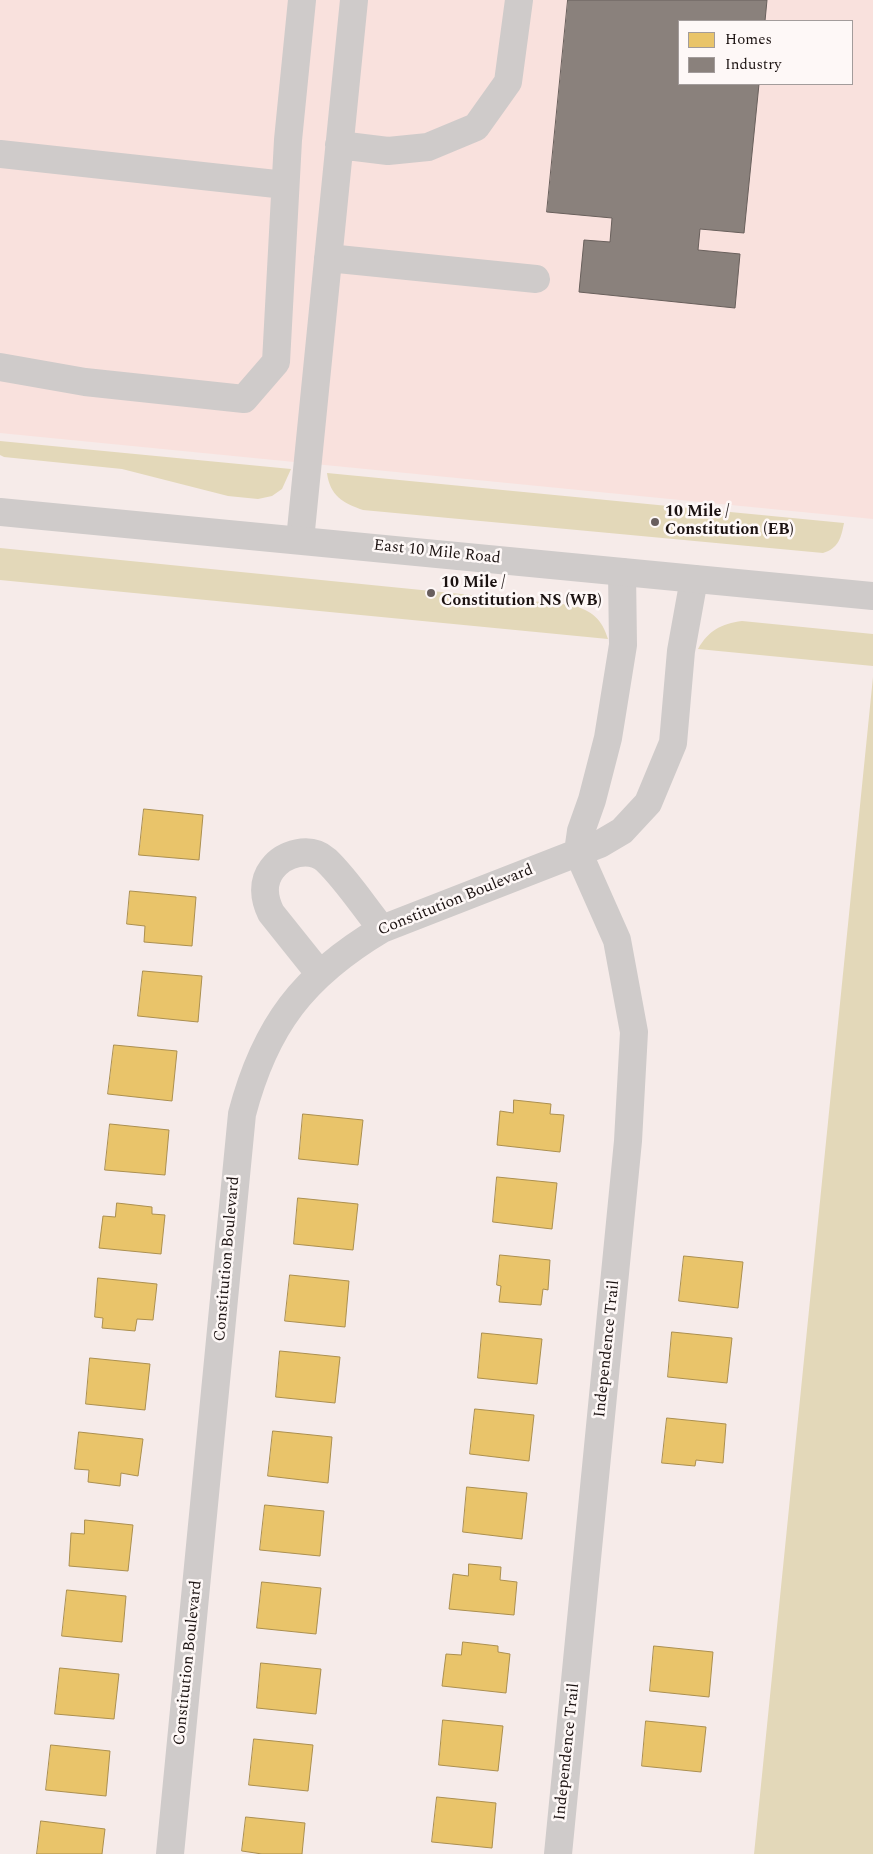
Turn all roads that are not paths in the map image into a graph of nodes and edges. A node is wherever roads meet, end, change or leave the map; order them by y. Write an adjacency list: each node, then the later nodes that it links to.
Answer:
1 (302, 0): 6 (street)
2 (354, 0): 4 (street)
3 (519, 0): 4 (street)
4 (339, 145): 7 (street)
5 (0, 154): 6 (street)
6 (285, 185): 9 (street)
7 (328, 258): 8 (street); 11 (street)
8 (536, 279)
9 (0, 367)
10 (0, 512): 11 (street, East 10 Mile Road)
11 (300, 540): 12 (street, East 10 Mile Road)
12 (622, 572): 13 (street, East 10 Mile Road); 15 (street)
13 (694, 579): 14 (street, East 10 Mile Road); 15 (street, Constitution Boulevard)
14 (873, 596)
15 (578, 852): 16 (street, Constitution Boulevard); 19 (street, Independence Trail)
16 (382, 929): 17 (street, Constitution Boulevard); 17 (street)
17 (319, 973): 18 (street, Constitution Boulevard)
18 (170, 1854)
19 (558, 1854)

